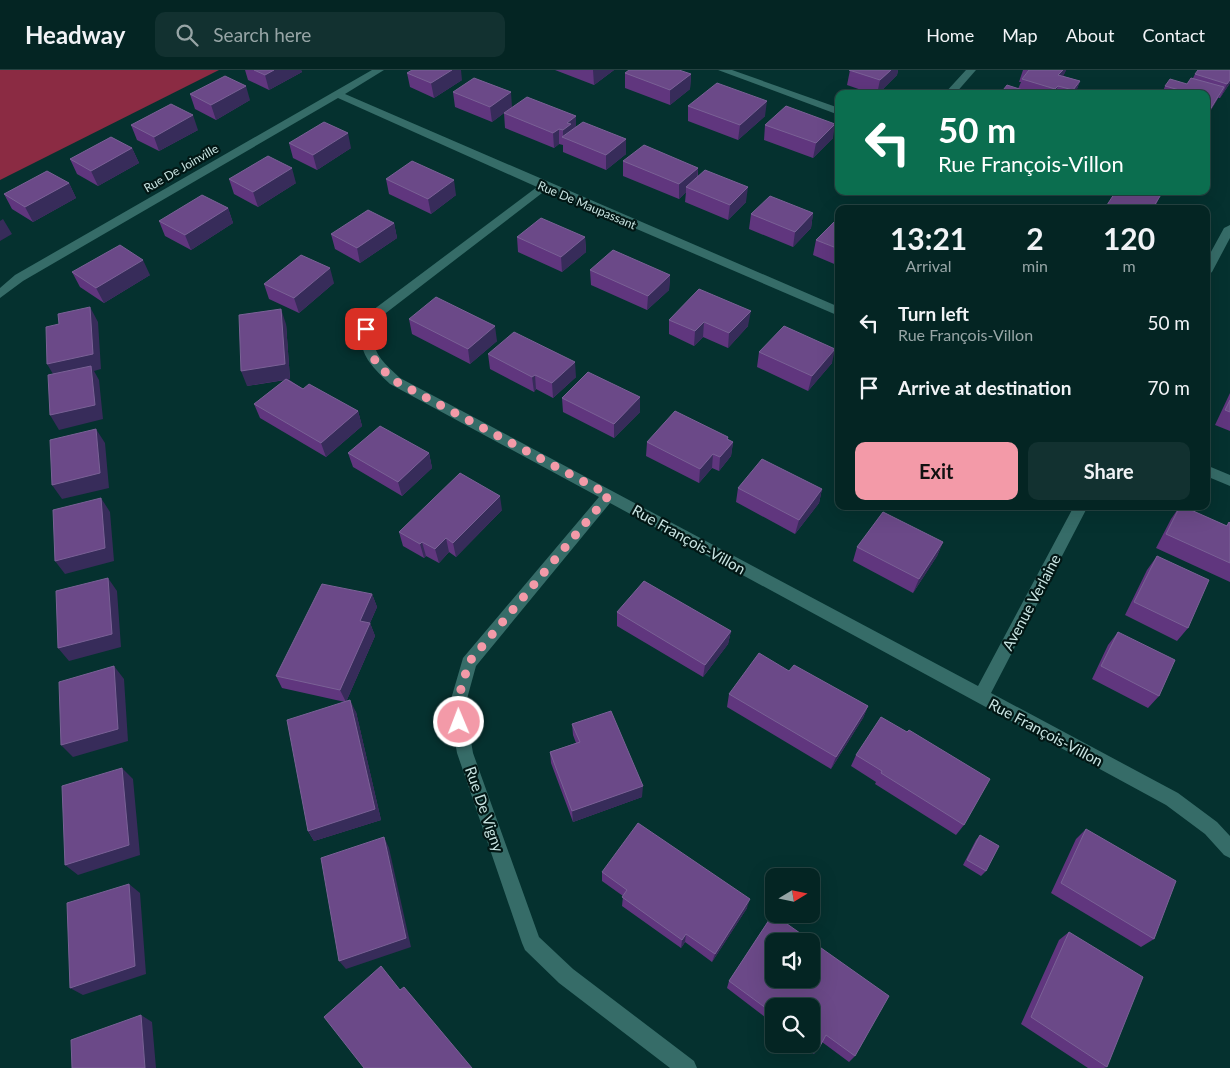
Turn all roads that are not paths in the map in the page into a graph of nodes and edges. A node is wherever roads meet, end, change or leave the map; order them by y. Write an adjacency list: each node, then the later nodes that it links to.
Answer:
1 (379, 70): 5 (street, Rue De Joinville)
2 (723, 70): 6 (street)
3 (971, 70): 4 (street)
4 (953, 90)
5 (337, 94): 7 (street, Rue De Maupassant); 10 (street, Rue De Joinville)
6 (835, 111)
7 (545, 186): 11 (street, Rue De Maupassant); 14 (street, Rue François-Villon)
8 (1230, 228): 9 (street)
9 (1210, 265)
10 (0, 294)
11 (835, 310)
12 (1210, 472): 13 (street)
13 (1230, 481)
14 (609, 495): 16 (street, Rue François-Villon); 18 (street, Rue De Vigny)
15 (1079, 510): 16 (street, Avenue Verlaine)
16 (981, 697): 17 (street, Rue François-Villon)
17 (1230, 849)
18 (687, 1068)

